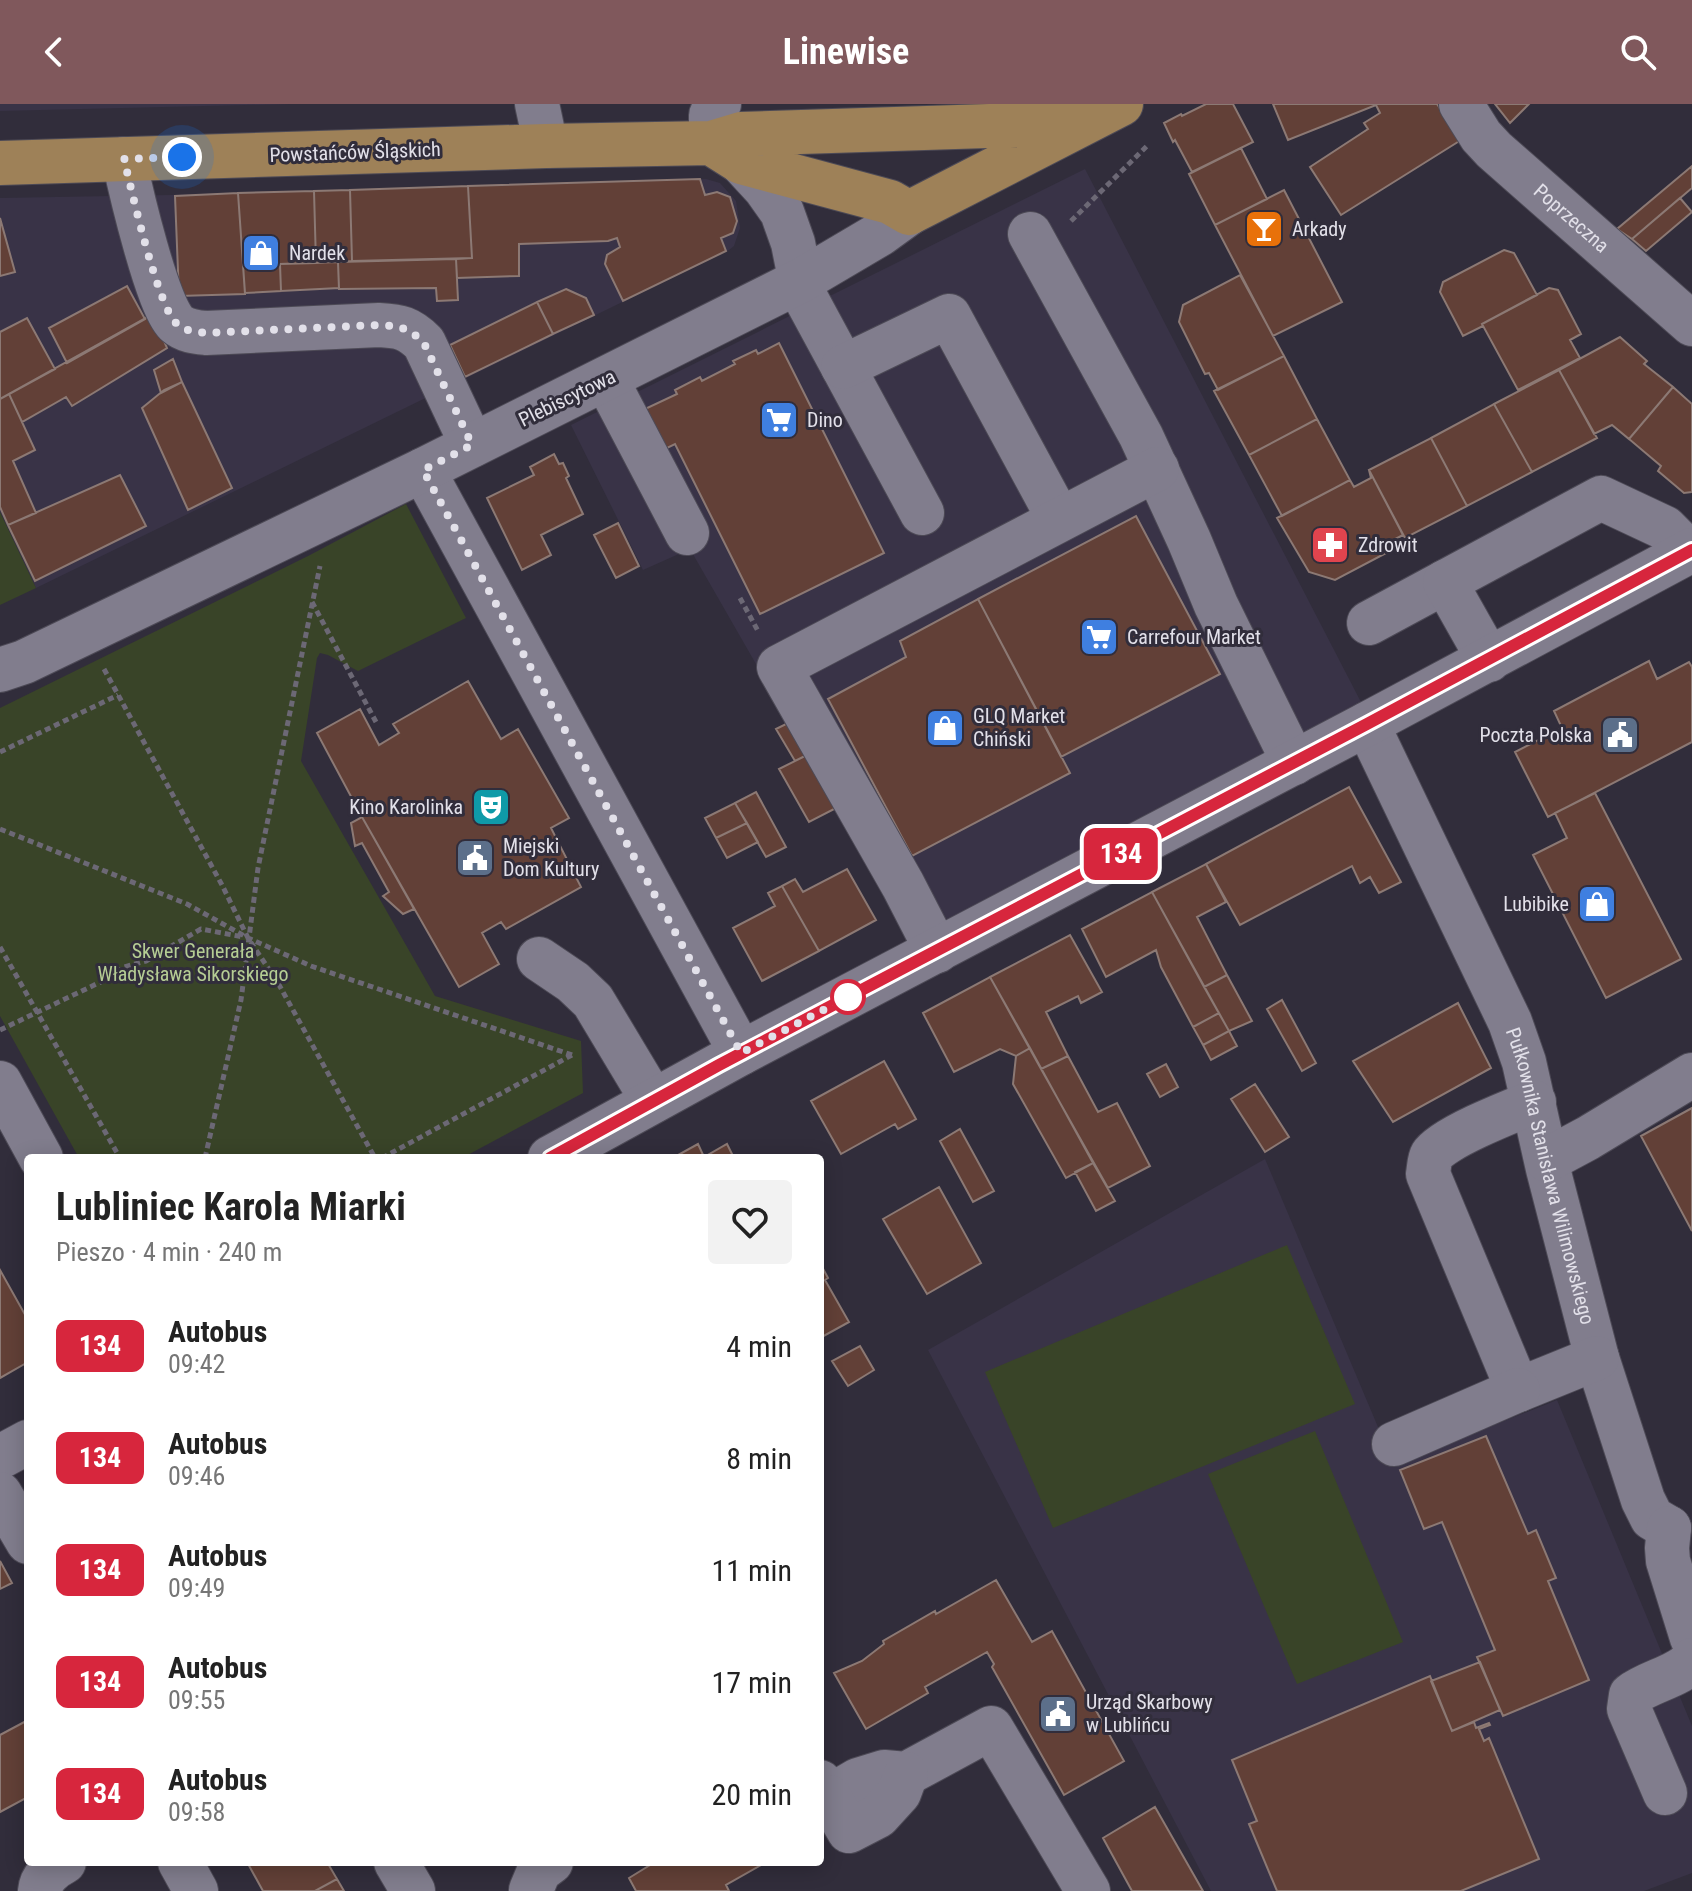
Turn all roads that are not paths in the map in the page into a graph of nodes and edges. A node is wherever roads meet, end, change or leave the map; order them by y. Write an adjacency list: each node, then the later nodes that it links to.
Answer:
1 (537, 104): 6 (street)
2 (1121, 104): 4 (main road, Plebiscytowa)
3 (1461, 104): 12 (street, Poprzeczna)
4 (1082, 123): 5 (main road, Powstańców Śląskich); 9 (main road, Plebiscytowa)
5 (724, 137): 6 (main road, Powstańców Śląskich); 9 (main road, Powstańców Śląskich); 11 (street)
6 (546, 146): 7 (main road, Powstańców Śląskich)
7 (124, 159): 8 (main road, Powstańców Śląskich); 15 (street)
8 (0, 163)
9 (909, 213): 11 (street, Plebiscytowa)
10 (1035, 242): 16 (street)
11 (802, 280): 13 (street); 14 (street, Plebiscytowa)
12 (1692, 324)
13 (843, 367): 18 (street); 19 (street)
14 (606, 379): 15 (street, Plebiscytowa); 20 (street)
15 (472, 445): 17 (street, Plebiscytowa)
16 (1157, 469): 19 (street); 27 (street)
17 (423, 470): 25 (street, Plebiscytowa); 30 (street)
18 (922, 513)
19 (1059, 519): 28 (street)
20 (687, 533)
21 (1691, 551): 22 (street); 24 (street)
22 (1445, 582): 23 (street); 24 (street)
23 (1369, 623)
24 (1489, 660): 26 (street)
25 (8, 669)
26 (1367, 724): 27 (street); 34 (street, Pułkownika Stanisława Wilimowskiego)
27 (1294, 763): 28 (street)
28 (937, 951): 30 (street)
29 (539, 959): 33 (street)
30 (741, 1053): 33 (street)
31 (1692, 1075): 37 (street)
32 (0, 1083): 35 (street)
33 (653, 1101): 36 (street)
34 (1534, 1102): 37 (street, Pułkownika Stanisława Wilimowskiego); 39 (street)
35 (39, 1154)
36 (557, 1154)
37 (1547, 1160): 38 (street, Pułkownika Stanisława Wilimowskiego)
38 (1597, 1358): 39 (street); 44 (street, Pułkownika Stanisława Wilimowskiego)
39 (1518, 1390): 41 (street)
40 (24, 1444): 42 (street)
41 (1394, 1444)
42 (0, 1457)
43 (0, 1494): 45 (street)
44 (1681, 1527): 46 (street, Pułkownika Stanisława Wilimowskiego)
45 (24, 1535)
46 (1690, 1655): 48 (street)
47 (824, 1789): 58 (street)
48 (1665, 1793)
49 (56, 1866): 53 (street)
50 (182, 1866): 54 (street)
51 (398, 1866): 55 (street)
52 (546, 1866): 56 (street)
53 (40, 1891)
54 (196, 1891)
55 (413, 1891)
56 (530, 1891): 57 (street)
57 (548, 1891)
58 (1088, 1891)

